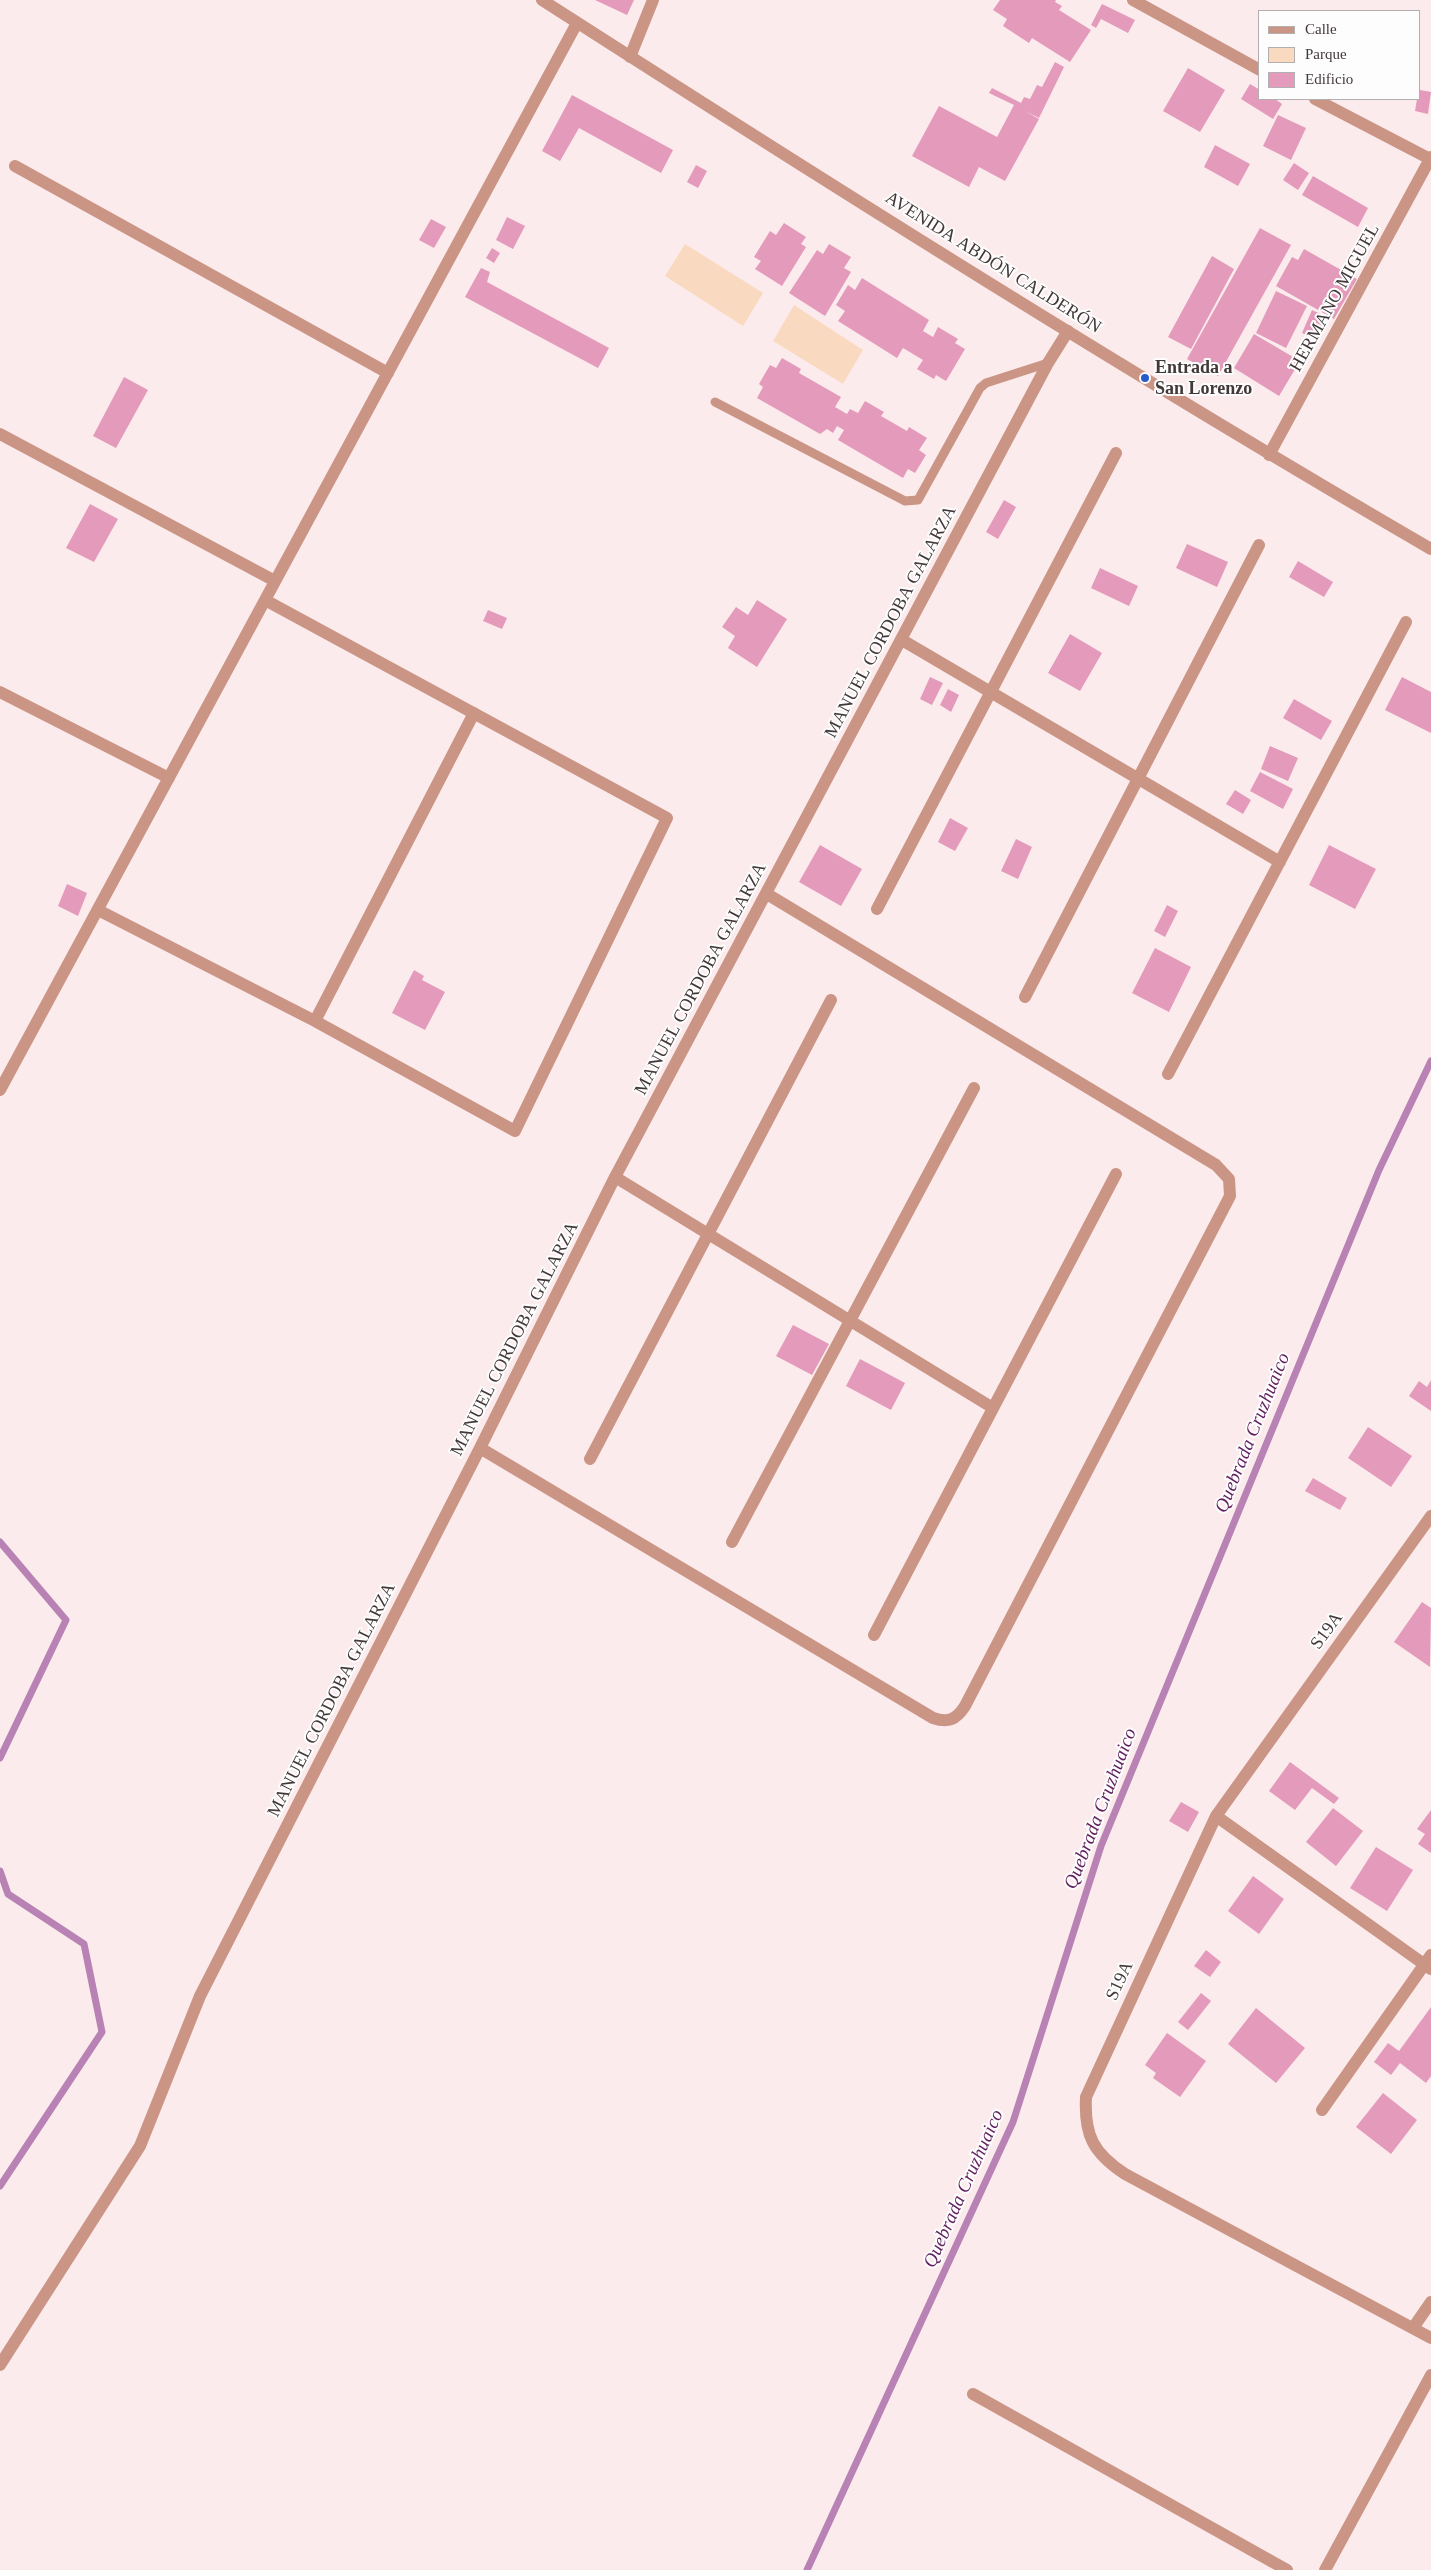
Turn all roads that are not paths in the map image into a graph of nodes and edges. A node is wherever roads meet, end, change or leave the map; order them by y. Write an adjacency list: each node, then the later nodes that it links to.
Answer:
1 (542, 0): 4 (street, AVENIDA ABDÓN CALDERÓN)
2 (653, 0): 5 (street)
3 (1133, 0): 6 (street)
4 (577, 23): 5 (street, AVENIDA ABDÓN CALDERÓN); 12 (street)
5 (630, 57): 10 (street, AVENIDA ABDÓN CALDERÓN)
6 (1258, 69)
7 (1317, 100): 8 (street)
8 (1431, 158): 16 (street, HERMANO MIGUEL)
9 (15, 166): 12 (street)
10 (1068, 331): 11 (street, MANUEL CORDOBA GALARZA); 16 (street, AVENIDA ABDÓN CALDERÓN)
11 (1048, 362): 13 (lane); 22 (street, MANUEL CORDOBA GALARZA)
12 (388, 373): 19 (street)
13 (715, 402)
14 (0, 434): 19 (street)
15 (1116, 453): 24 (street)
16 (1269, 455): 18 (street, AVENIDA ABDÓN CALDERÓN)
17 (1259, 545): 27 (street)
18 (1431, 549)
19 (275, 581): 20 (street)
20 (265, 600): 25 (street); 26 (street)
21 (1406, 622): 28 (street)
22 (902, 640): 24 (street); 29 (street, MANUEL CORDOBA GALARZA)
23 (0, 692): 26 (street)
24 (991, 692): 27 (street); 30 (street)
25 (474, 714): 34 (street); 34 (street)
26 (169, 778): 31 (street)
27 (1138, 779): 28 (street); 32 (street)
28 (1280, 862): 35 (street)
29 (767, 894): 39 (street, MANUEL CORDOBA GALARZA); 43 (street)
30 (876, 909)
31 (98, 910): 34 (street); 37 (street)
32 (1025, 997)
33 (831, 1000): 40 (street)
34 (315, 1021)
35 (1168, 1074)
36 (974, 1088): 41 (street)
37 (0, 1090)
38 (1116, 1174): 42 (street)
39 (615, 1178): 40 (street); 43 (street, MANUEL CORDOBA GALARZA)
40 (708, 1234): 41 (street); 44 (street)
41 (850, 1320): 42 (street); 46 (street)
42 (993, 1408): 47 (street)
43 (480, 1448): 54 (street, MANUEL CORDOBA GALARZA)
44 (590, 1459)
45 (1431, 1516): 48 (street, S19A)
46 (732, 1542)
47 (874, 1635)
48 (1216, 1816): 49 (street); 52 (street, S19A)
49 (1429, 1963): 50 (street)
50 (1322, 2110)
51 (1431, 2302): 52 (street)
52 (1412, 2328): 53 (street, S19A)
53 (1431, 2338)
54 (0, 2365)
55 (1431, 2375): 58 (street)
56 (973, 2394): 57 (street)
57 (1287, 2570)
58 (1325, 2570)

